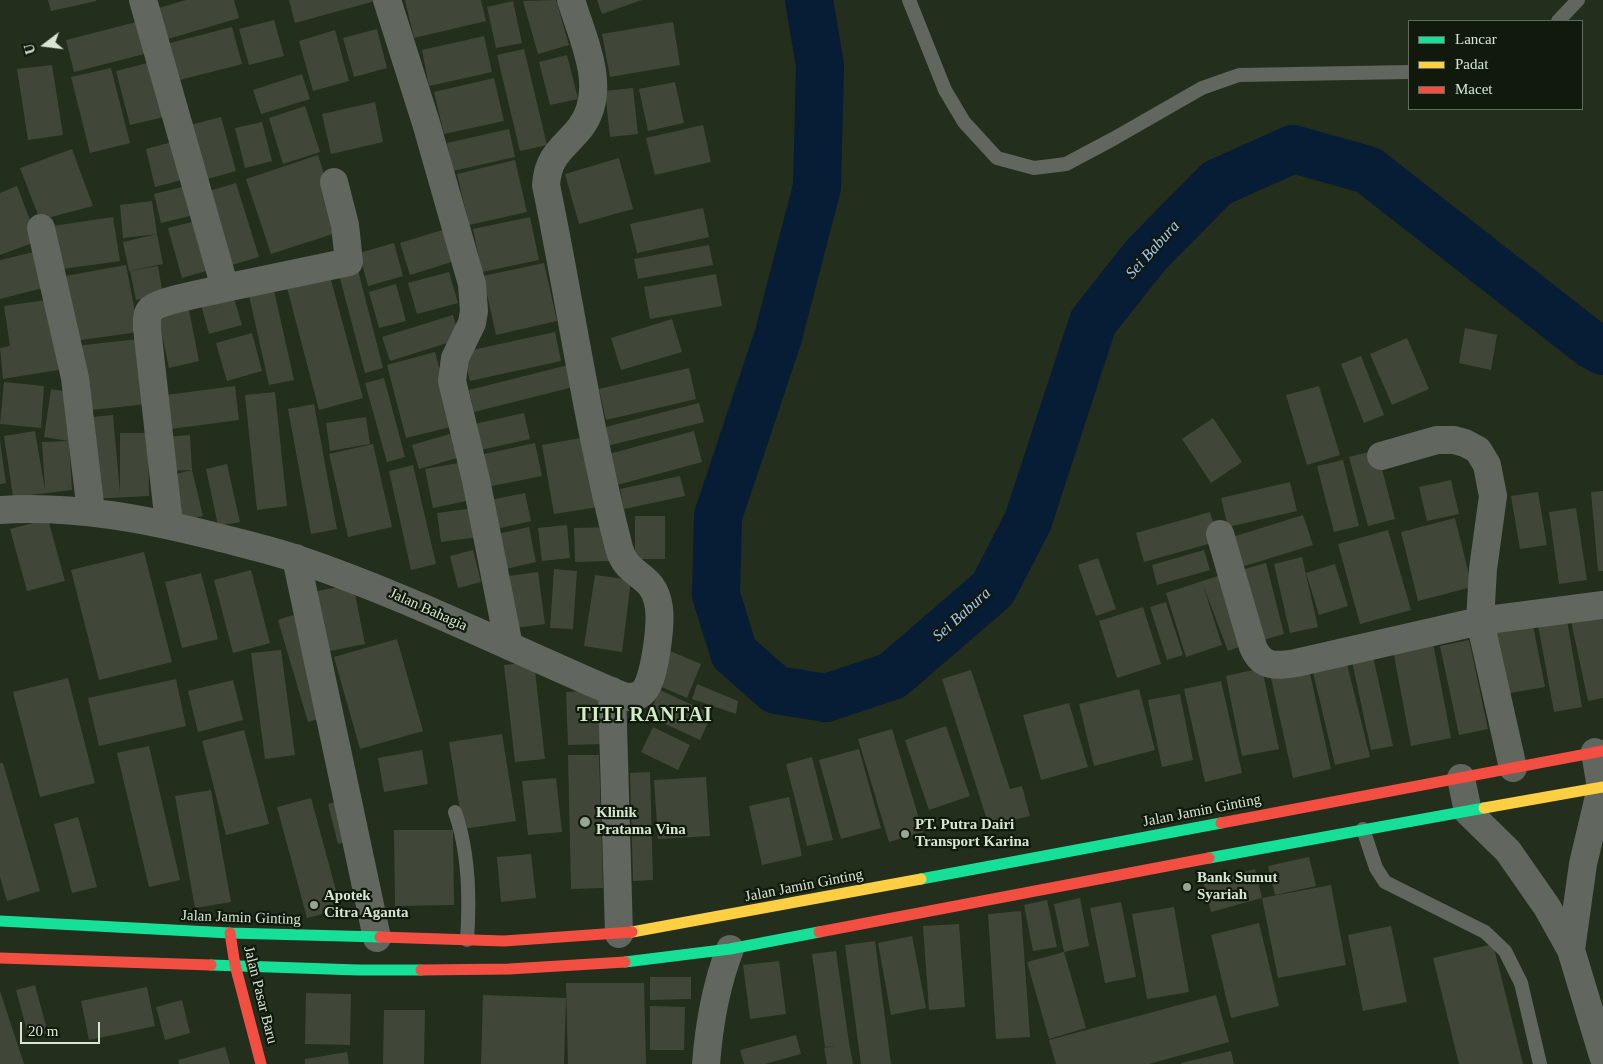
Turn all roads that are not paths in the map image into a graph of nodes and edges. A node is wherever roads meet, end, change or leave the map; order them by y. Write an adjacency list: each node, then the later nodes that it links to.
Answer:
1 (143, 0): 10 (street)
2 (388, 0): 19 (street)
3 (572, 0): 20 (street, Jalan Bahagia)
4 (909, 0): 7 (lane)
5 (1578, 0): 6 (lane)
6 (1559, 20)
7 (1408, 72)
8 (334, 182): 10 (street)
9 (41, 228): 13 (street)
10 (225, 288): 14 (street)
11 (1381, 456): 18 (street)
12 (0, 510): 13 (street, Jalan Bahagia)
13 (91, 512): 14 (street, Jalan Bahagia)
14 (169, 524): 16 (street, Jalan Bahagia)
15 (1220, 534): 18 (street)
16 (296, 558): 19 (street, Jalan Bahagia); 31 (street)
17 (1603, 605): 18 (street)
18 (1480, 622): 22 (street)
19 (509, 646): 20 (street, Jalan Bahagia)
20 (612, 691): 30 (street)
21 (1599, 751): 22 (main road, Jalan Jamin Ginting); 24 (street)
22 (1513, 768): 23 (main road, Jalan Jamin Ginting)
23 (1461, 778): 26 (street); 30 (main road, Jalan Jamin Ginting)
24 (1602, 788): 26 (main road); 34 (street)
25 (455, 812): 32 (lane)
26 (1468, 812): 27 (main road); 34 (street)
27 (1364, 829): 33 (main road); 40 (lane)
28 (0, 921): 29 (main road, Jalan Jamin Ginting)
29 (230, 933): 31 (main road, Jalan Jamin Ginting); 36 (main road, Jalan Pasar Baru)
30 (619, 934): 32 (main road, Jalan Jamin Ginting)
31 (377, 938): 32 (main road, Jalan Jamin Ginting)
32 (467, 940)
33 (730, 949): 36 (main road); 39 (street)
34 (1571, 950): 37 (street)
35 (0, 958): 36 (main road)
36 (235, 965): 38 (main road, Jalan Pasar Baru)
37 (1603, 1056)
38 (261, 1064)
39 (706, 1064)
40 (1540, 1064)

